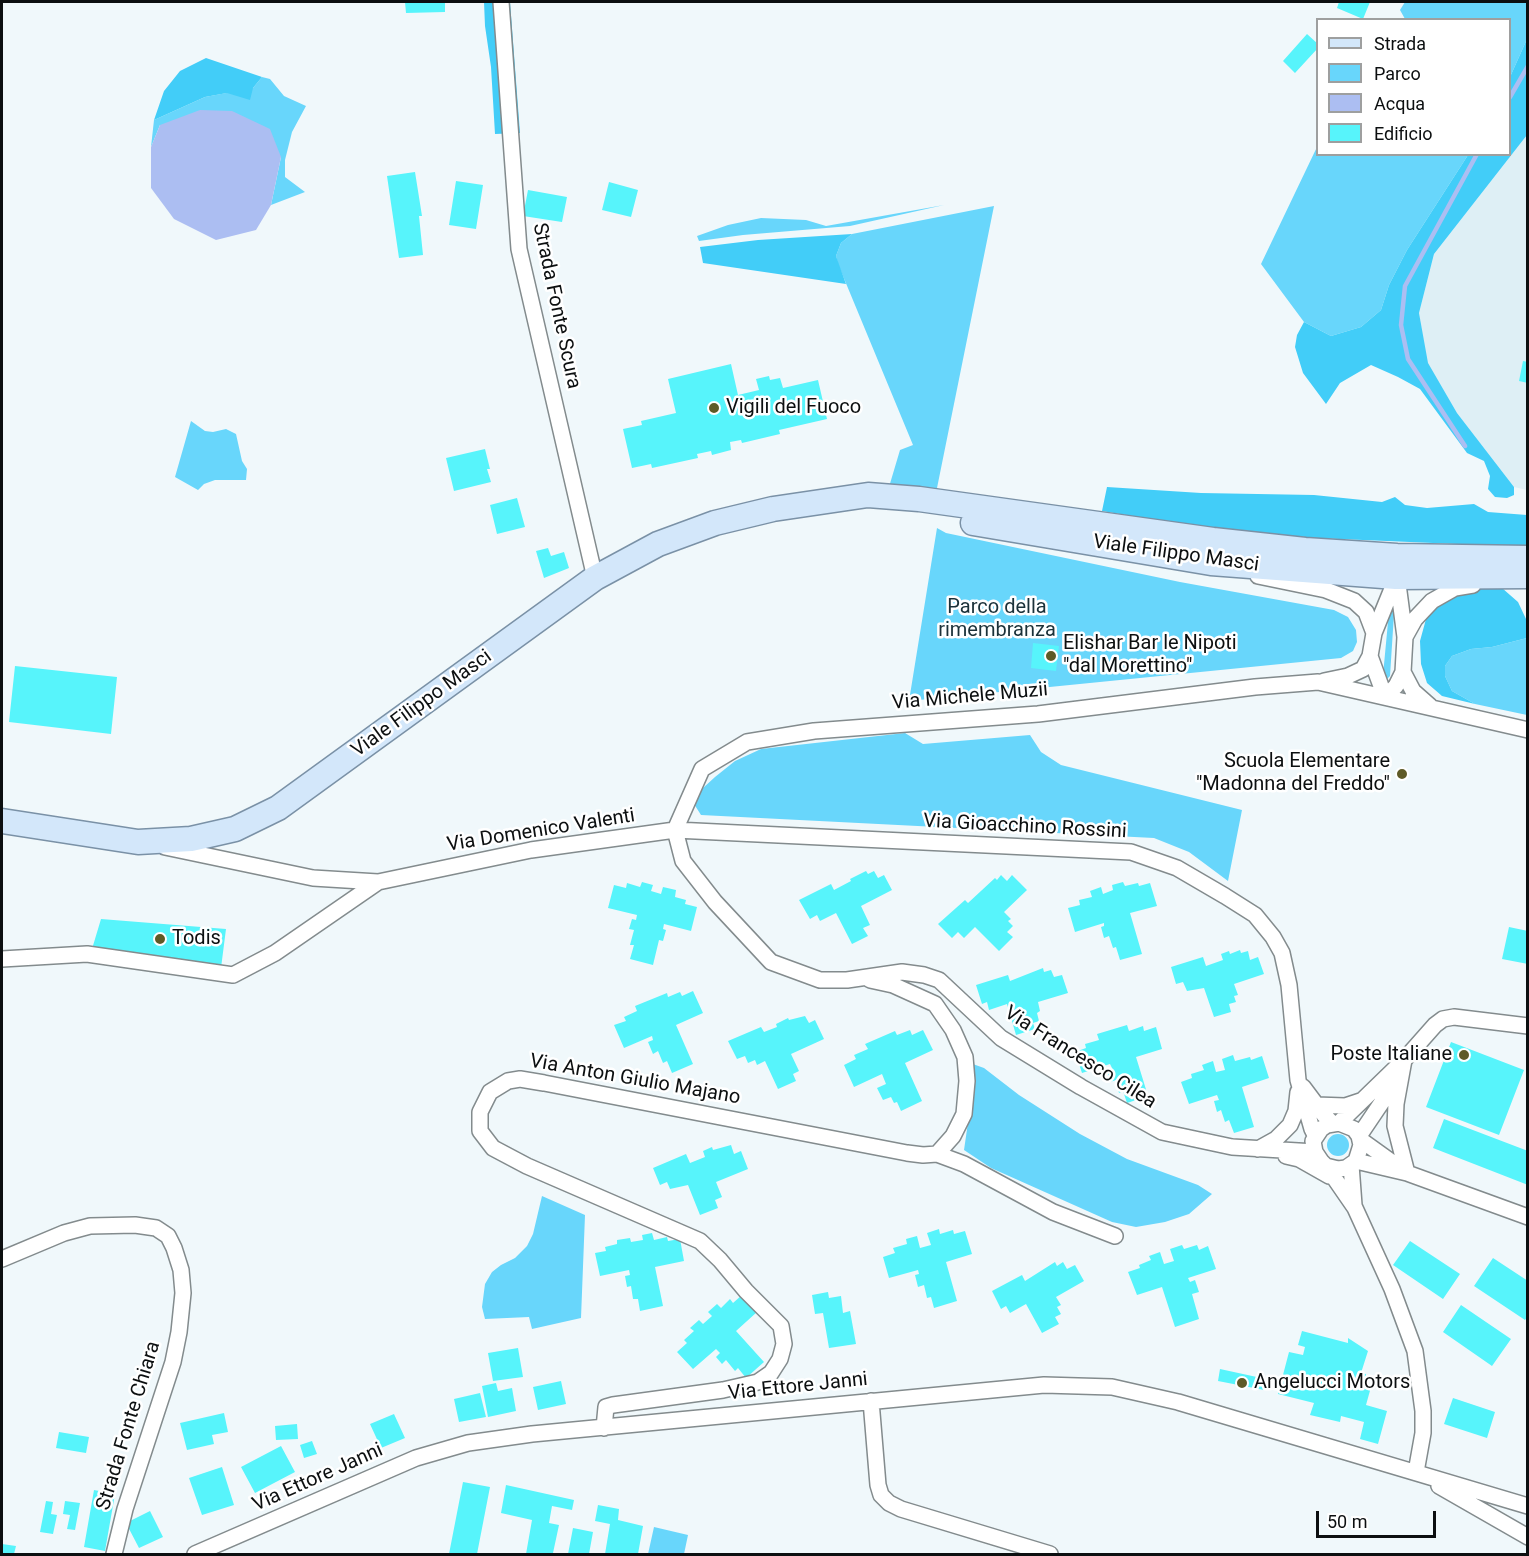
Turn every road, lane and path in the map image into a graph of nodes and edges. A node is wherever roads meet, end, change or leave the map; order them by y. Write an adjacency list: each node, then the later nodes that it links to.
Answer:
1 (501, 2): 6 (street, Strada Fonte Scura)
2 (828, 501): 3 (main road, Viale Filippo Masci); 4 (main road, Viale Filippo Masci); 6 (main road, Viale Filippo Masci)
3 (1211, 563): 4 (main road, Viale Filippo Masci); 7 (street)
4 (1396, 566): 5 (main road, Viale Filippo Masci); 7 (street); 8 (street)
5 (1523, 570): 8 (street)
6 (595, 578): 17 (main road, Viale Filippo Masci)
7 (1374, 633): 9 (street)
8 (1405, 638): 10 (street)
9 (1370, 656): 11 (street); 12 (street)
10 (1403, 672): 12 (street); 13 (street)
11 (1318, 682): 12 (street, Via Michele Muzii); 16 (street, Via Michele Muzii)
12 (1385, 697): 13 (street, Via Michele Muzii)
13 (1432, 708): 14 (street, Via Michele Muzii)
14 (1527, 730)
15 (2, 821): 17 (main road, Viale Filippo Masci)
16 (675, 830): 18 (street, Via Domenico Valenti); 20 (street, Via Francesco Cilea); 23 (street, Via Gioacchino Rossini)
17 (138, 842): 18 (street, Via Domenico Valenti)
18 (378, 882): 19 (street, Via Domenico Valenti)
19 (2, 959)
20 (862, 978): 29 (street, Via Francesco Cilea); 30 (street, Via Francesco Cilea)
21 (1527, 1026): 22 (street)
22 (1404, 1060): 24 (street); 27 (street); 33 (street)
23 (1298, 1080): 25 (street); 28 (street, Via Gioacchino Rossini); 29 (street)
24 (1363, 1100): 25 (street); 26 (street)
25 (1316, 1105): 26 (street)
26 (1336, 1124): 27 (street); 28 (street)
27 (1360, 1138): 31 (street); 33 (street)
28 (1314, 1143): 29 (street, Via Francesco Cilea); 32 (street)
29 (1256, 1150): 34 (street, Via Francesco Cilea)
30 (937, 1154): 37 (street, Via Anton Giulio Majano); 40 (street, Via Anton Giulio Majano)
31 (1354, 1163): 32 (street); 33 (street); 35 (street)
32 (1326, 1166): 34 (street)
33 (1407, 1173): 36 (street)
34 (1337, 1182): 35 (street)
35 (1355, 1208): 41 (street)
36 (1527, 1217)
37 (1115, 1236)
38 (2, 1259): 44 (street, Strada Fonte Chiara)
39 (871, 1401): 40 (street, Via Ettore Janni); 41 (street, Via Ettore Janni); 46 (street)
40 (604, 1428): 45 (street, Via Ettore Janni)
41 (1416, 1472): 42 (street); 43 (street)
42 (1527, 1506)
43 (1527, 1537)
44 (114, 1554)
45 (195, 1554)
46 (1050, 1554)

